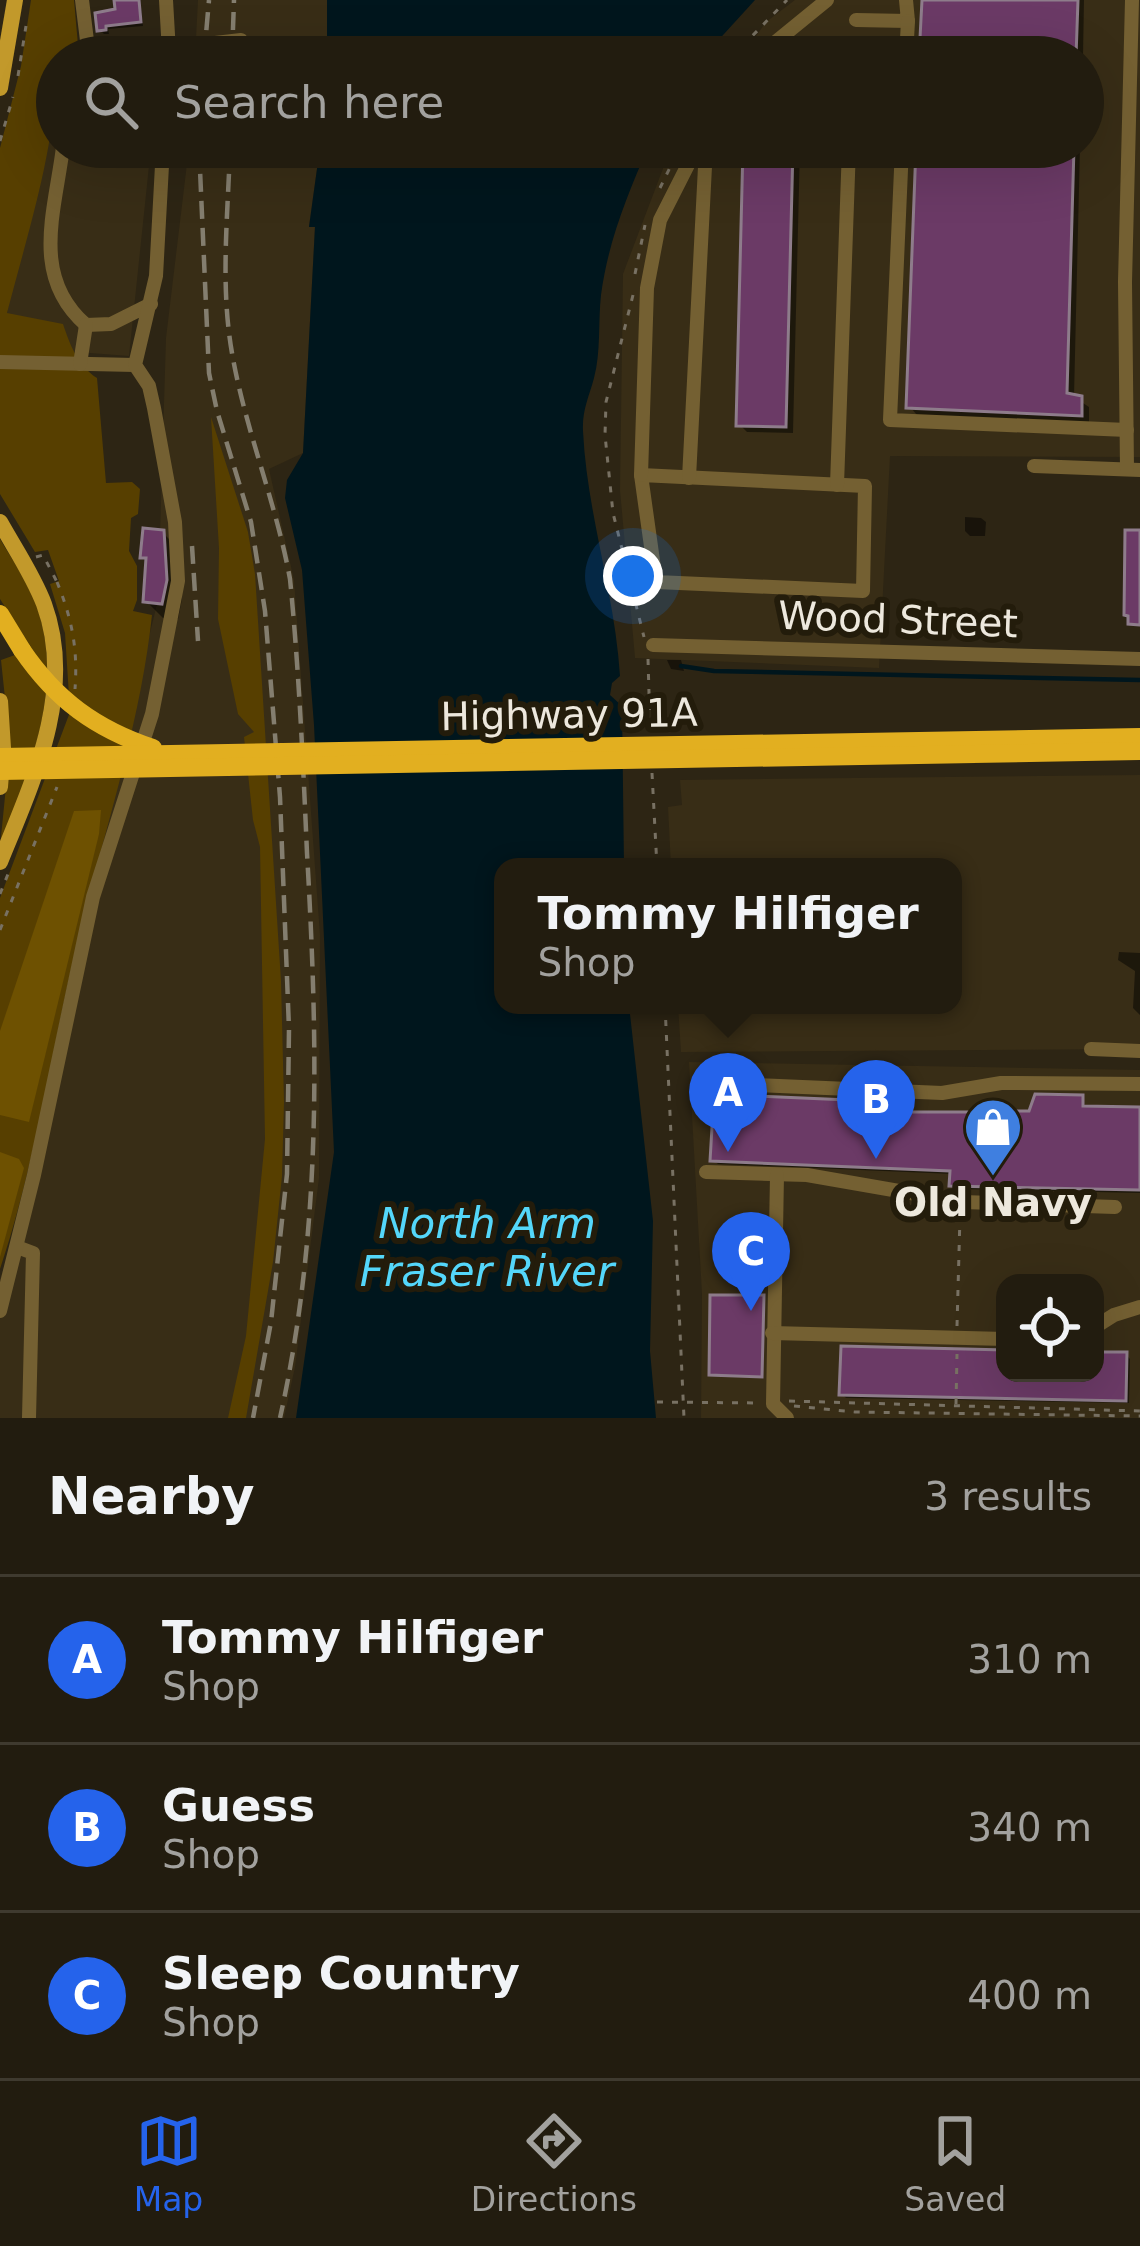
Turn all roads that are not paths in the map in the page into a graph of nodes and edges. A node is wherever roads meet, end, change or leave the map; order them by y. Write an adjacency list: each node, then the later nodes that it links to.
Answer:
1 (15, 0): 13 (main road)
2 (82, 0): 9 (street)
3 (166, 0): 10 (street)
4 (827, 0): 11 (street)
5 (906, 0): 8 (street)
6 (1132, 0): 25 (street)
7 (856, 20): 8 (street)
8 (908, 21): 12 (street)
9 (88, 36)
10 (168, 36)
11 (783, 36)
12 (907, 36)
13 (0, 88)
14 (60, 168): 21 (street)
15 (162, 168): 20 (street)
16 (689, 168): 28 (street)
17 (700, 168): 29 (street)
18 (848, 168): 30 (street)
19 (901, 168): 25 (street)
20 (151, 304): 21 (street); 24 (street)
21 (86, 325): 23 (street)
22 (0, 362): 23 (street)
23 (80, 364): 24 (street)
24 (135, 365): 50 (street)
25 (1127, 430): 27 (street)
26 (1034, 466): 27 (street)
27 (1134, 470)
28 (641, 475): 29 (street); 30 (street)
29 (689, 478): 30 (street)
30 (837, 485)
31 (0, 522): 42 (main road)
32 (0, 614): 38 (highway, bridge)
33 (653, 645): 34 (street, Wood Street)
34 (1140, 659)
35 (0, 701): 41 (main road)
36 (1140, 737): 38 (highway, Highway 91A, bridge)
37 (1140, 751): 40 (highway, Highway 91A, bridge)
38 (169, 753): 39 (highway, Highway 91A, bridge)
39 (0, 757)
40 (0, 771)
41 (0, 787)
42 (0, 862)
43 (1091, 1049): 44 (street)
44 (1140, 1052)
45 (710, 1083): 46 (street)
46 (1140, 1084)
47 (706, 1172): 48 (street)
48 (777, 1174): 49 (street); 54 (street)
49 (1115, 1207)
50 (17, 1247): 52 (street); 56 (street)
51 (1140, 1307): 53 (street)
52 (0, 1311)
53 (1104, 1321)
54 (772, 1334): 55 (street); 57 (street)
55 (996, 1339)
56 (29, 1418)
57 (788, 1418)

